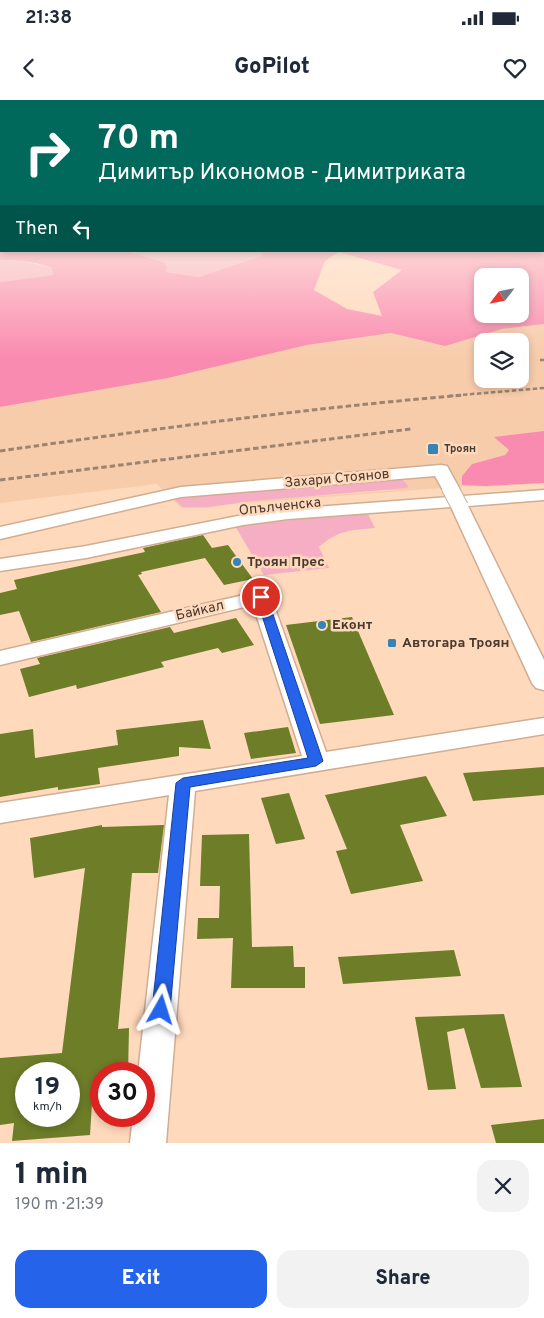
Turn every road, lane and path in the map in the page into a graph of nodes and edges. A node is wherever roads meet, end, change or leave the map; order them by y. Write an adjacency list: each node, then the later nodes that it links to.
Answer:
1 (544, 486): 4 (street, Опълченска)
2 (544, 495): 4 (street, Опълченска)
3 (0, 533): 7 (street, Захари Стоянов, bridge)
4 (20, 561): 5 (street, Опълченска)
5 (0, 565)
6 (0, 658): 9 (street, Байкал)
7 (544, 684)
8 (544, 726): 9 (street)
9 (316, 761): 10 (street)
10 (183, 783): 11 (street); 12 (street)
11 (0, 813)
12 (148, 1143)

